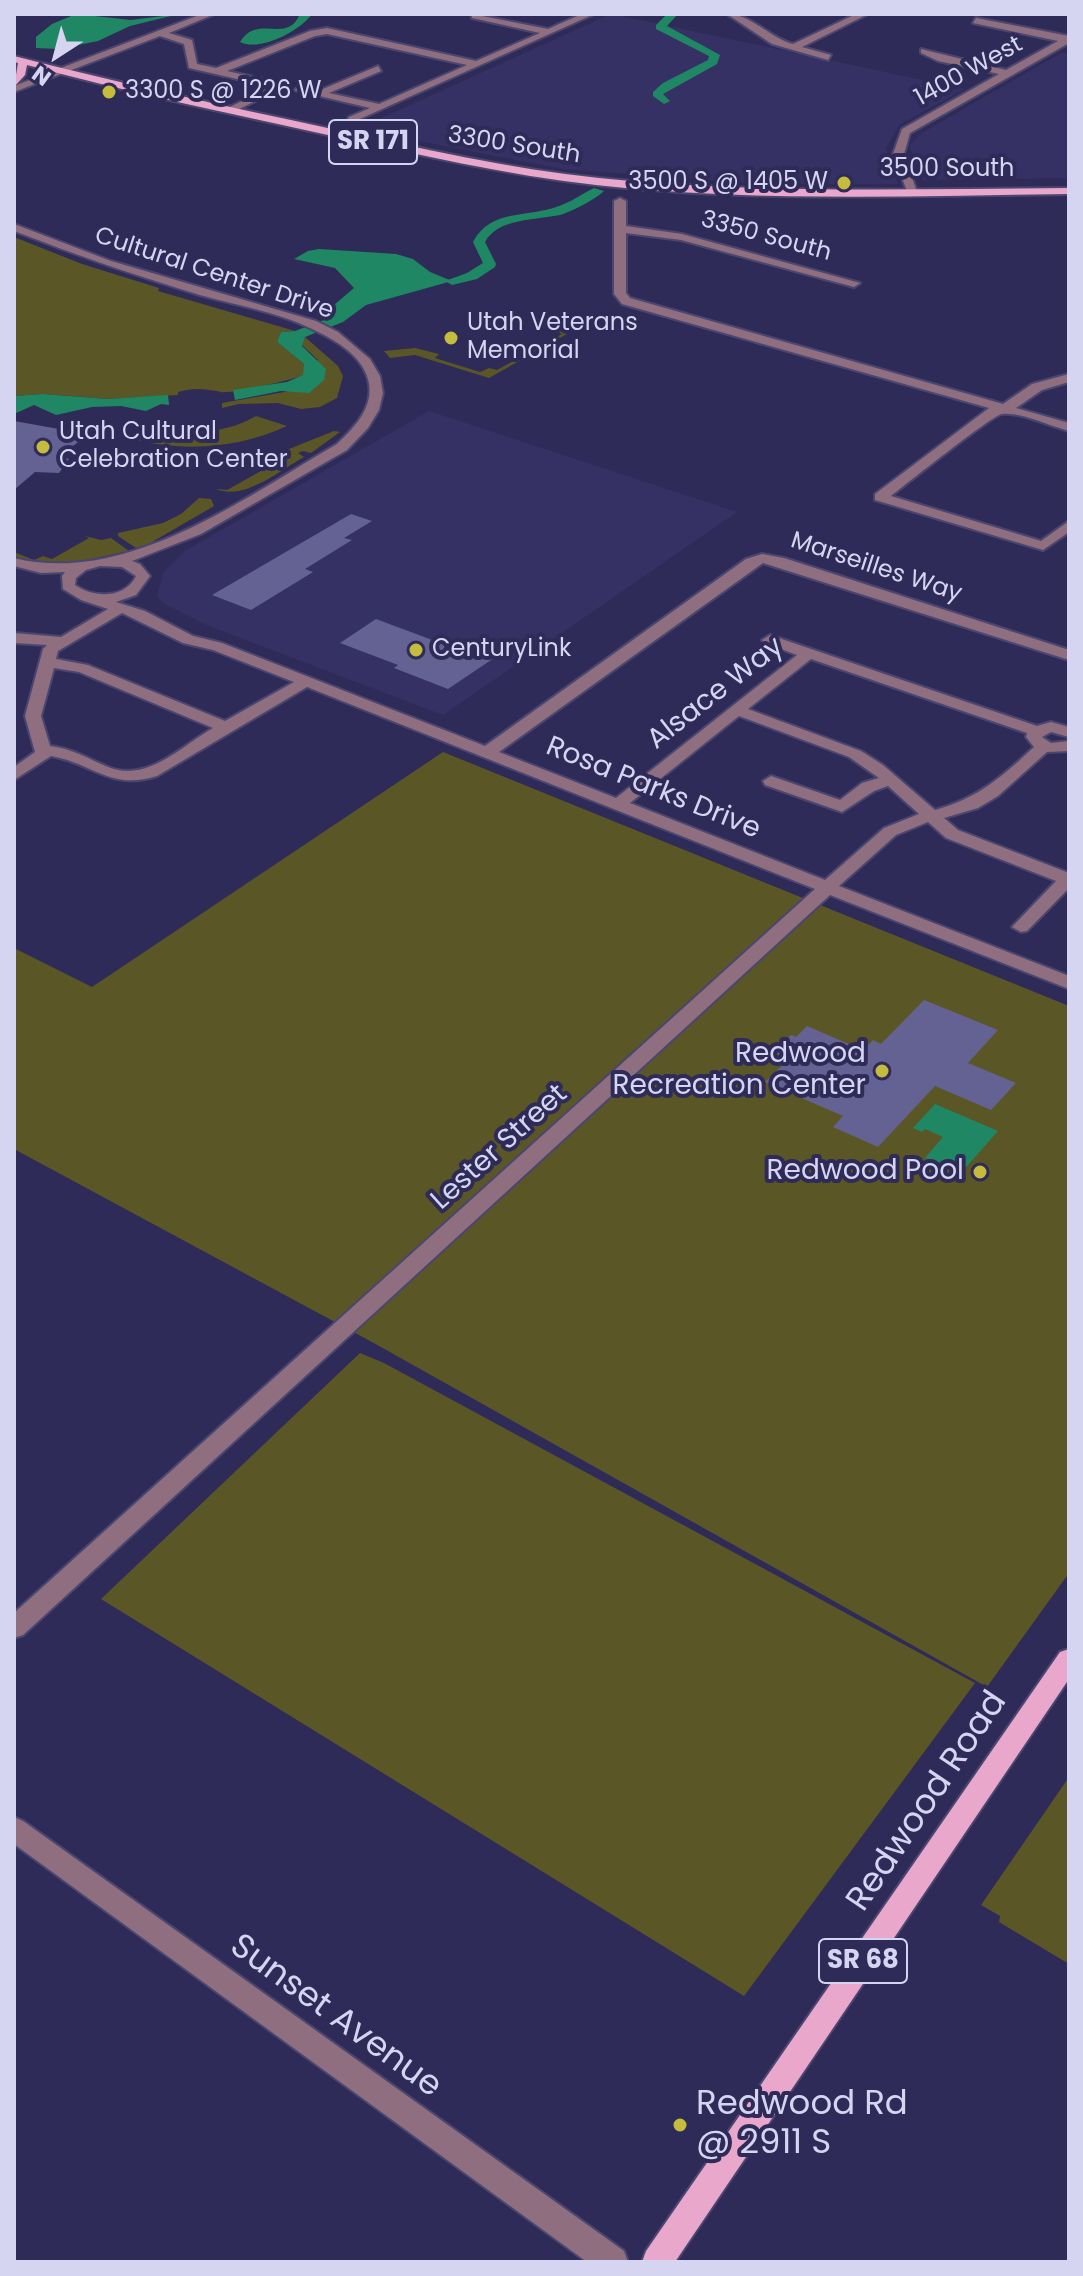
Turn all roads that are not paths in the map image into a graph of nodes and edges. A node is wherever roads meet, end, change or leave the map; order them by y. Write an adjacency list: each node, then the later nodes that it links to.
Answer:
1 (210, 14): 8 (street)
2 (586, 14): 7 (street)
3 (732, 14): 10 (street)
4 (863, 14): 10 (street)
5 (989, 14): 9 (street)
6 (475, 16): 7 (street)
7 (550, 32): 14 (street)
8 (159, 33): 16 (street); 17 (street)
9 (1069, 40): 18 (street, 1400 West)
10 (792, 48): 12 (street)
11 (924, 51): 18 (street)
12 (828, 57)
13 (18, 60): 16 (main road, 3300 South / SR 171); 19 (main road)
14 (478, 64): 17 (street); 22 (street)
15 (378, 69): 21 (street)
16 (59, 72): 19 (street); 23 (main road, 3300 South / SR 171)
17 (216, 72): 20 (street)
18 (1007, 73): 27 (street, 1400 West)
19 (14, 87)
20 (283, 87): 21 (street); 23 (street)
21 (319, 94): 22 (street)
22 (381, 107): 24 (street)
23 (234, 112): 25 (main road, 3300 South / SR 171)
24 (353, 119)
25 (634, 185): 27 (main road, 3500 South / SR 171)
26 (1069, 191): 27 (main road, 3500 South / SR 171)
27 (912, 192)
28 (620, 201): 30 (street)
29 (14, 227): 36 (street, Cultural Center Drive)
30 (620, 229): 31 (street, 3350 South); 33 (street)
31 (854, 283)
32 (1069, 378): 33 (street)
33 (1005, 409): 34 (street); 35 (street)
34 (1069, 427)
35 (1069, 525)
36 (196, 531): 38 (street, Cultural Center Drive); 41 (street, Cultural Center Drive)
37 (14, 562): 39 (street)
38 (110, 562): 39 (street, Cultural Center Drive); 41 (street, Rosa Parks Drive)
39 (81, 567): 42 (street)
40 (14, 572): 42 (street, Rosa Parks Drive)
41 (149, 575): 42 (street); 47 (street, Rosa Parks Drive)
42 (79, 594): 43 (street, Rosa Parks Drive)
43 (122, 607): 46 (street); 47 (street, Rosa Parks Drive)
44 (14, 638): 46 (street)
45 (770, 640): 48 (street, Alsace Way)
46 (60, 641): 50 (street)
47 (217, 646): 51 (street, Rosa Parks Drive)
48 (809, 653): 52 (street, Alsace Way); 55 (street, Alsace Way)
49 (1069, 655): 58 (street, Marseilles Way)
50 (48, 662): 53 (street); 57 (street)
51 (306, 681): 53 (street); 58 (street, Rosa Parks Drive)
52 (737, 710): 60 (street); 62 (street, Alsace Way)
53 (225, 727): 57 (street)
54 (1067, 728): 55 (street)
55 (1040, 738): 56 (street); 63 (street, Lester Street)
56 (1069, 746)
57 (45, 750): 59 (street)
58 (486, 753): 62 (street, Rosa Parks Drive)
59 (14, 775)
60 (889, 780): 61 (street); 63 (street)
61 (771, 781)
62 (617, 805): 65 (street, Rosa Parks Drive)
63 (929, 815): 64 (street); 65 (street, Lester Street)
64 (1069, 879): 66 (street)
65 (827, 888): 67 (street, Rosa Parks Drive); 68 (street, Lester Street)
66 (1021, 927)
67 (1069, 983)
68 (14, 1628)
69 (1069, 1659): 72 (main road, Redwood Road / SR 68)
70 (14, 1829): 71 (street, Sunset Avenue)
71 (613, 2262)
72 (657, 2262)

